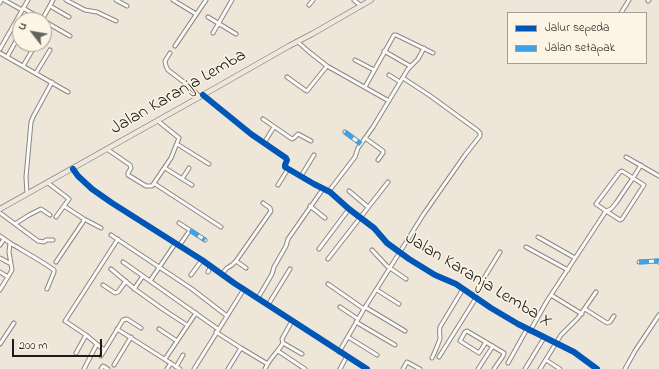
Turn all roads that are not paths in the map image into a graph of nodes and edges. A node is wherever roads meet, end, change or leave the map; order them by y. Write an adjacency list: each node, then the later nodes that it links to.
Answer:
1 (3, 0): 13 (street); 18 (street)
2 (28, 0): 18 (street)
3 (53, 0): 15 (street)
4 (66, 0): 25 (street)
5 (116, 0): 16 (street)
6 (173, 0): 22 (street)
7 (206, 0): 22 (street)
8 (232, 0): 26 (street)
9 (313, 0): 14 (street)
10 (354, 0): 17 (street)
11 (371, 0): 17 (main road, Jalan Karanja Lemba)
12 (628, 0): 21 (street)
13 (0, 3)
14 (309, 5)
15 (50, 6): 20 (street); 23 (street)
16 (128, 6)
17 (361, 6): 31 (main road, Jalan Karanja Lemba)
18 (22, 9): 19 (street); 35 (street)
19 (30, 12)
20 (47, 12)
21 (622, 12)
22 (196, 14): 32 (street)
23 (69, 17)
24 (208, 17): 26 (street)
25 (116, 21)
26 (219, 23): 28 (street); 29 (street)
27 (52, 25): 30 (street)
28 (213, 33)
29 (236, 34)
30 (70, 36)
31 (298, 42): 45 (street); 56 (main road, Jalan Karanja Lemba)
32 (175, 46)
33 (12, 48): 42 (street)
34 (424, 48): 36 (street); 39 (street); 46 (street)
35 (0, 49)
36 (384, 51): 46 (street); 47 (street)
37 (31, 52): 44 (street)
38 (49, 52): 48 (street)
39 (433, 52)
40 (0, 53): 42 (street)
41 (170, 53): 56 (street)
42 (7, 57): 44 (street)
43 (356, 60): 47 (street)
44 (23, 66): 48 (street)
45 (327, 66): 50 (street); 54 (street)
46 (410, 66): 51 (street)
47 (374, 70): 54 (street)
48 (36, 73): 52 (street)
49 (389, 75): 53 (street)
50 (287, 77)
51 (402, 78): 53 (street); 123 (street)
52 (52, 82): 55 (street); 89 (street)
53 (400, 82): 57 (street)
54 (365, 87): 57 (street)
55 (68, 92)
56 (202, 96): 59 (main road, Jalan Karanja Lemba); 64 (street)
57 (388, 101): 62 (street)
58 (263, 119): 60 (street)
59 (158, 121): 65 (street); 67 (main road, Jalan Karanja Lemba)
60 (274, 127): 63 (street); 64 (street)
61 (345, 132): 66 (street)
62 (365, 138): 66 (street); 70 (street)
63 (311, 141)
64 (264, 143): 76 (street)
65 (177, 144): 71 (street); 73 (street)
66 (361, 144): 87 (street)
67 (108, 149): 75 (main road, Jalan Karanja Lemba); 83 (street)
68 (314, 155): 77 (street)
69 (626, 157): 72 (street)
70 (378, 160)
71 (209, 164)
72 (641, 165): 78 (street); 79 (street)
73 (165, 168): 80 (street); 83 (street)
74 (189, 168): 80 (street)
75 (73, 169): 82 (main road, Jalan Karanja Lemba); 117 (street)
76 (288, 169): 77 (street, Jalan Karanja Lemba X); 84 (street)
77 (301, 176): 86 (street, Jalan Karanja Lemba X)
78 (659, 176)
79 (633, 178): 96 (street); 96 (street); 96 (street)
80 (182, 179): 85 (street)
81 (388, 182): 93 (street)
82 (48, 183): 89 (main road, Jalan Karanja Lemba); 91 (street)
83 (155, 184): 105 (street)
84 (278, 184)
85 (192, 185)
86 (323, 189): 87 (street, Jalan Karanja Lemba X); 92 (street)
87 (329, 191): 95 (street, Jalan Karanja Lemba X)
88 (349, 191): 93 (street)
89 (27, 194): 94 (main road, Jalan Karanja Lemba)
90 (263, 203): 128 (street)
91 (64, 206): 99 (street); 102 (street)
92 (310, 206): 100 (street); 161 (street)
93 (368, 207): 101 (street)
94 (0, 209)
95 (349, 209): 101 (street, Jalan Karanja Lemba X); 120 (street)
96 (606, 211): 125 (street)
97 (0, 213): 104 (street)
98 (50, 215): 104 (street)
99 (56, 217)
100 (325, 218)
101 (360, 218): 123 (street, Jalan Karanja Lemba X); 127 (street)
102 (84, 219): 106 (street); 129 (street)
103 (179, 223): 107 (street)
104 (15, 224): 113 (street)
105 (221, 227)
106 (101, 228)
107 (190, 230): 114 (street); 118 (street)
108 (111, 235): 112 (street)
109 (0, 236): 111 (street)
110 (538, 237): 125 (street)
111 (4, 239): 115 (street); 116 (street)
112 (118, 239): 135 (street); 182 (street)
113 (52, 240)
114 (205, 240)
115 (10, 243): 133 (street); 152 (street)
116 (0, 244)
117 (175, 244): 118 (street); 135 (street)
118 (179, 246): 126 (street)
119 (526, 248): 140 (street)
120 (319, 249)
121 (372, 250): 137 (street)
122 (500, 252): 160 (street)
123 (399, 253): 137 (street); 155 (street, Jalan Karanja Lemba X)
124 (0, 258): 133 (street)
125 (575, 258): 140 (street)
126 (202, 260): 134 (street); 145 (street)
127 (328, 260)
128 (236, 261): 136 (street); 143 (street)
129 (56, 262)
130 (123, 262): 144 (street)
131 (639, 262): 132 (street)
132 (659, 262)
133 (11, 264): 146 (street)
134 (211, 266): 142 (street); 143 (street)
135 (160, 267): 149 (street); 170 (street)
136 (246, 268)
137 (390, 268): 147 (street); 157 (street)
138 (111, 269): 148 (street)
139 (290, 269): 163 (street)
140 (568, 270): 159 (street)
141 (0, 272): 146 (street)
142 (208, 272)
143 (222, 274): 154 (street)
144 (143, 276): 149 (street); 153 (street)
145 (191, 276)
146 (8, 277): 156 (street)
147 (406, 279)
148 (126, 281): 151 (street); 153 (street)
149 (150, 281): 167 (street)
150 (328, 284): 165 (street)
151 (103, 285)
152 (47, 289)
153 (134, 289): 175 (street)
154 (244, 289): 161 (street); 170 (street)
155 (463, 289): 160 (street, Jalan Karanja Lemba X); 205 (street)
156 (0, 290)
157 (377, 290): 162 (street); 165 (street)
158 (596, 292): 166 (street)
159 (551, 295): 168 (street); 179 (street)
160 (475, 297): 179 (street, Jalan Karanja Lemba X); 204 (street)
161 (258, 298): 163 (street)
162 (399, 304)
163 (268, 305): 173 (street)
164 (340, 307): 172 (street)
165 (365, 308): 172 (street); 181 (street)
166 (585, 309): 168 (street); 171 (street)
167 (196, 313): 175 (street); 180 (street)
168 (582, 314): 191 (street)
169 (659, 315): 233 (street)
170 (227, 316): 180 (street)
171 (614, 316)
172 (357, 320): 183 (street); 192 (street)
173 (292, 321): 188 (street); 197 (street)
174 (14, 323): 189 (street)
175 (188, 325): 186 (street)
176 (141, 328): 177 (street)
177 (117, 329): 184 (street); 195 (street)
178 (159, 329): 186 (street)
179 (528, 330): 185 (street, Jalan Karanja Lemba X); 210 (street)
180 (217, 331): 194 (street); 219 (street)
181 (405, 331)
182 (86, 335): 190 (street); 198 (street)
183 (348, 337): 197 (street); 201 (street)
184 (131, 338): 206 (street); 211 (street)
185 (544, 338): 191 (street, Jalan Karanja Lemba X); 229 (street)
186 (177, 341): 206 (street)
187 (486, 342): 187 (street); 193 (street)
188 (283, 343): 196 (street); 199 (street)
189 (0, 344)
190 (97, 344): 195 (street); 214 (street)
191 (556, 344): 207 (street); 232 (street, Jalan Karanja Lemba X)
192 (395, 345)
193 (493, 346): 227 (street); 228 (street)
194 (240, 348): 209 (street); 220 (street)
195 (104, 350): 202 (street)
196 (278, 351): 209 (street); 222 (street)
197 (340, 352): 203 (street)
198 (76, 353)
199 (302, 354)
200 (183, 355): 212 (street)
201 (377, 355)
202 (101, 356)
203 (347, 356): 213 (street); 223 (street)
204 (439, 357)
205 (432, 358)
206 (165, 360): 208 (street)
207 (546, 360): 230 (street); 231 (street)
208 (170, 363): 212 (street); 217 (street)
209 (268, 363): 221 (street)
210 (508, 363)
211 (114, 365)
212 (176, 367): 218 (street)
213 (362, 368): 224 (street)
214 (84, 369)
215 (101, 369): 216 (street)
216 (108, 369)
217 (166, 369)
218 (180, 369)
219 (194, 369)
220 (228, 369)
221 (266, 369)
222 (305, 369)
223 (340, 369)
224 (367, 369)
225 (402, 369): 226 (street)
226 (419, 369)
227 (478, 369)
228 (494, 369)
229 (525, 369)
230 (540, 369)
231 (559, 369)
232 (597, 369)
233 (625, 369)

